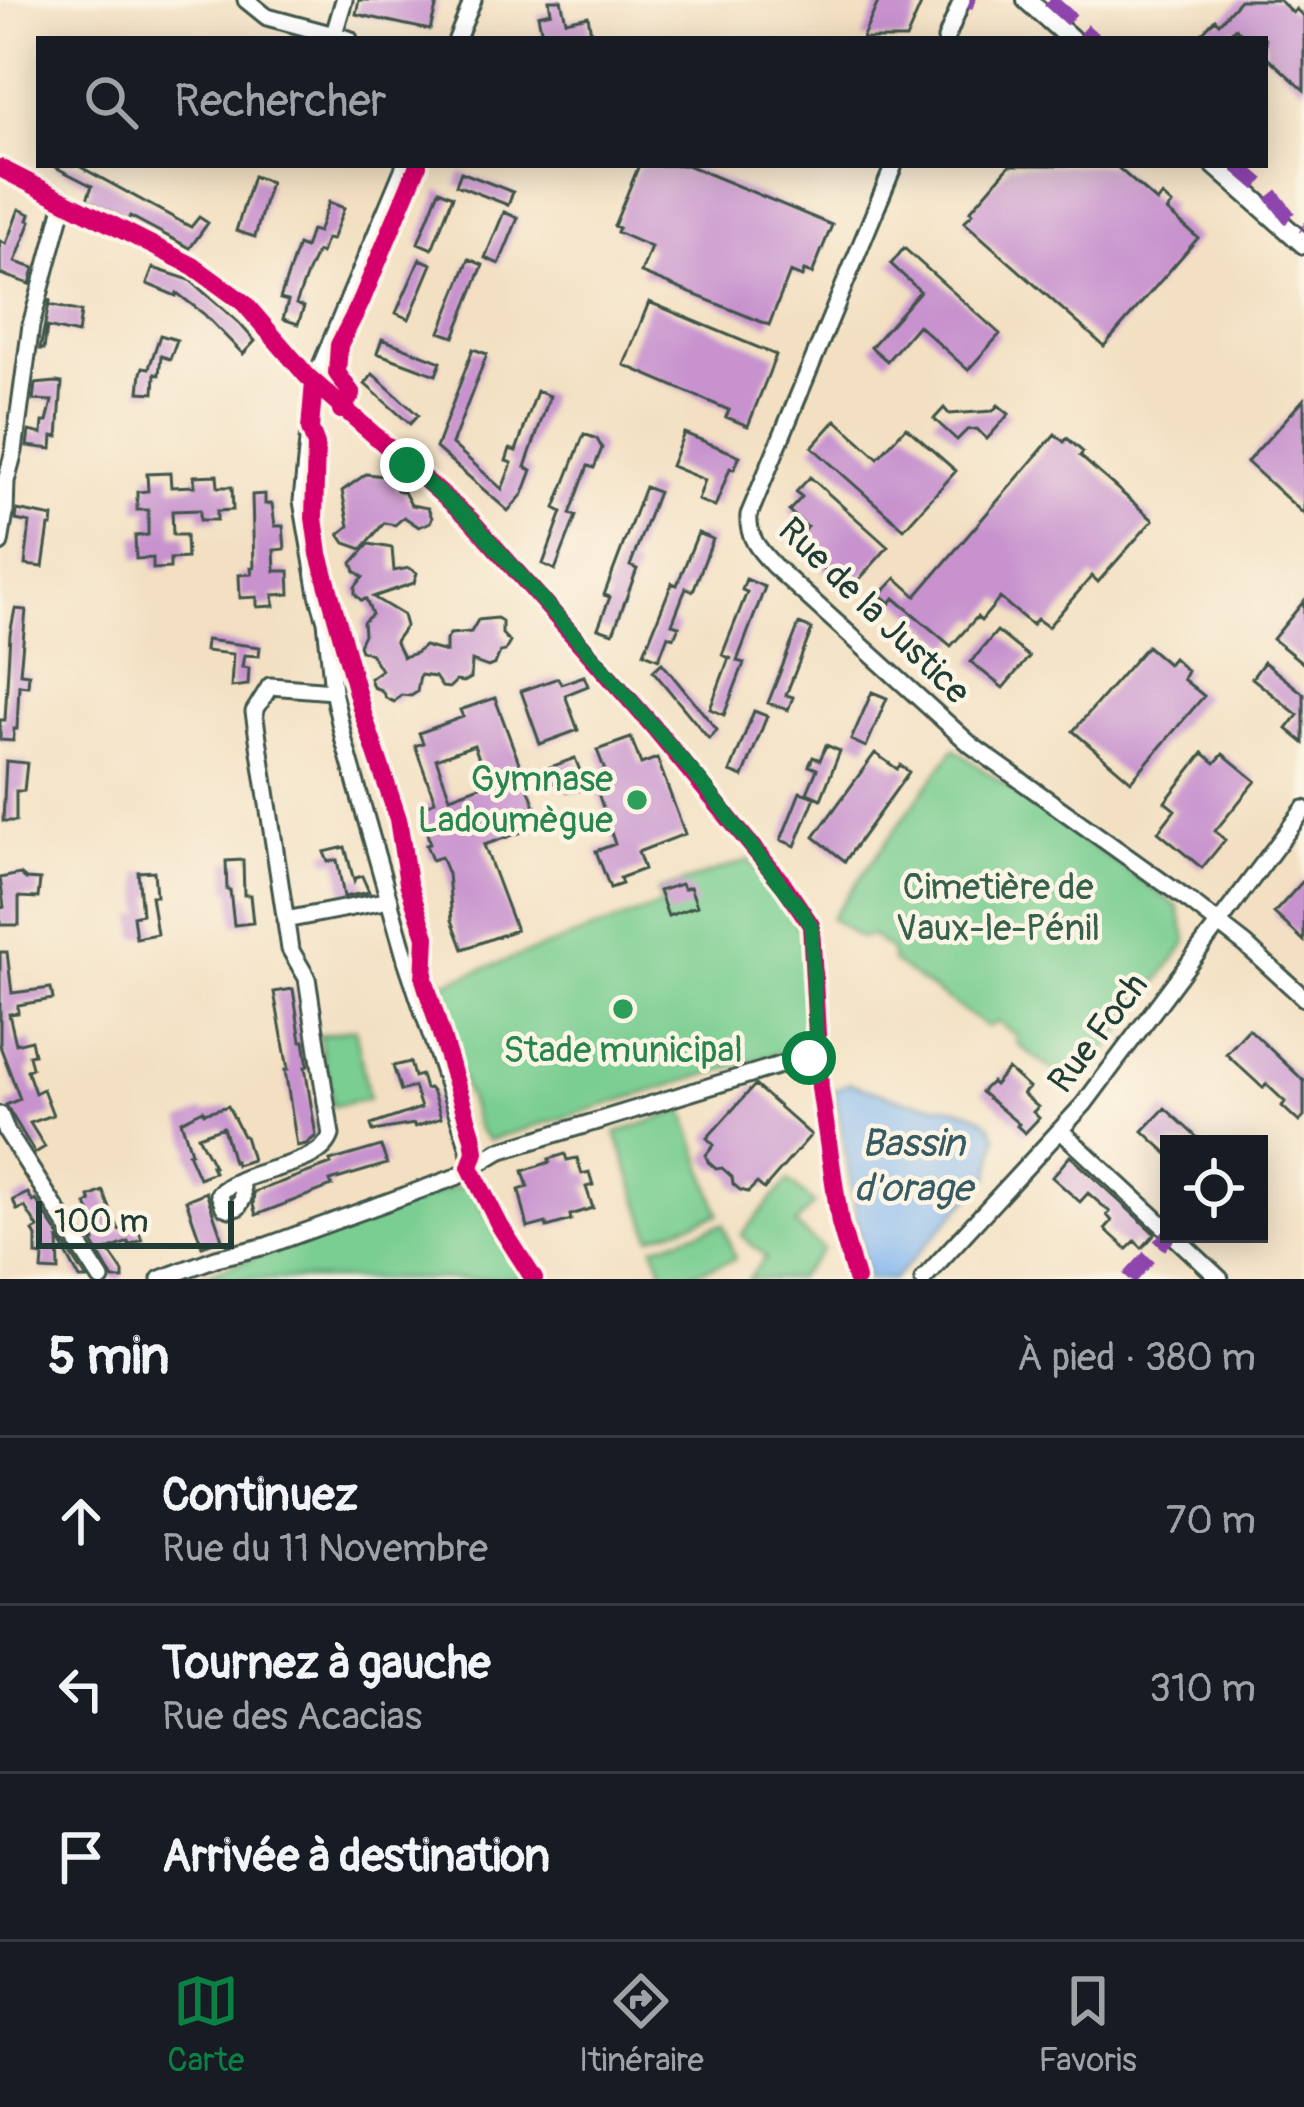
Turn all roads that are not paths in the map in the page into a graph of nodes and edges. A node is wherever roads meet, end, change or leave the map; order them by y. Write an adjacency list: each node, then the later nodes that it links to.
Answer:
1 (246, 0): 6 (street)
2 (344, 0): 7 (street)
3 (473, 0): 8 (street)
4 (962, 0): 9 (street)
5 (1027, 0): 10 (street)
6 (337, 36)
7 (341, 36)
8 (458, 36)
9 (947, 36)
10 (1068, 36)
11 (0, 168): 15 (street)
12 (404, 168): 17 (street)
13 (893, 168): 24 (street, Rue de la Justice)
14 (1218, 168): 16 (street)
15 (65, 199): 17 (street); 18 (street)
16 (1304, 244)
17 (314, 382): 20 (street); 26 (street)
18 (8, 431): 19 (street)
19 (0, 543)
20 (333, 691): 22 (street); 23 (street)
21 (1304, 809): 24 (street, Rue Foch)
22 (390, 900): 23 (street); 29 (street)
23 (285, 920): 30 (street)
24 (1219, 924): 25 (street, Rue de la Justice); 28 (street, Rue Foch)
25 (1304, 998)
26 (817, 1056): 29 (street); 36 (street)
27 (0, 1115): 33 (street)
28 (1060, 1130): 31 (street); 37 (street, Rue Foch)
29 (470, 1167): 34 (street); 35 (street)
30 (241, 1180)
31 (1160, 1224)
32 (1181, 1243): 38 (street)
33 (101, 1279)
34 (160, 1279)
35 (534, 1279)
36 (856, 1279)
37 (923, 1279)
38 (1220, 1279)

